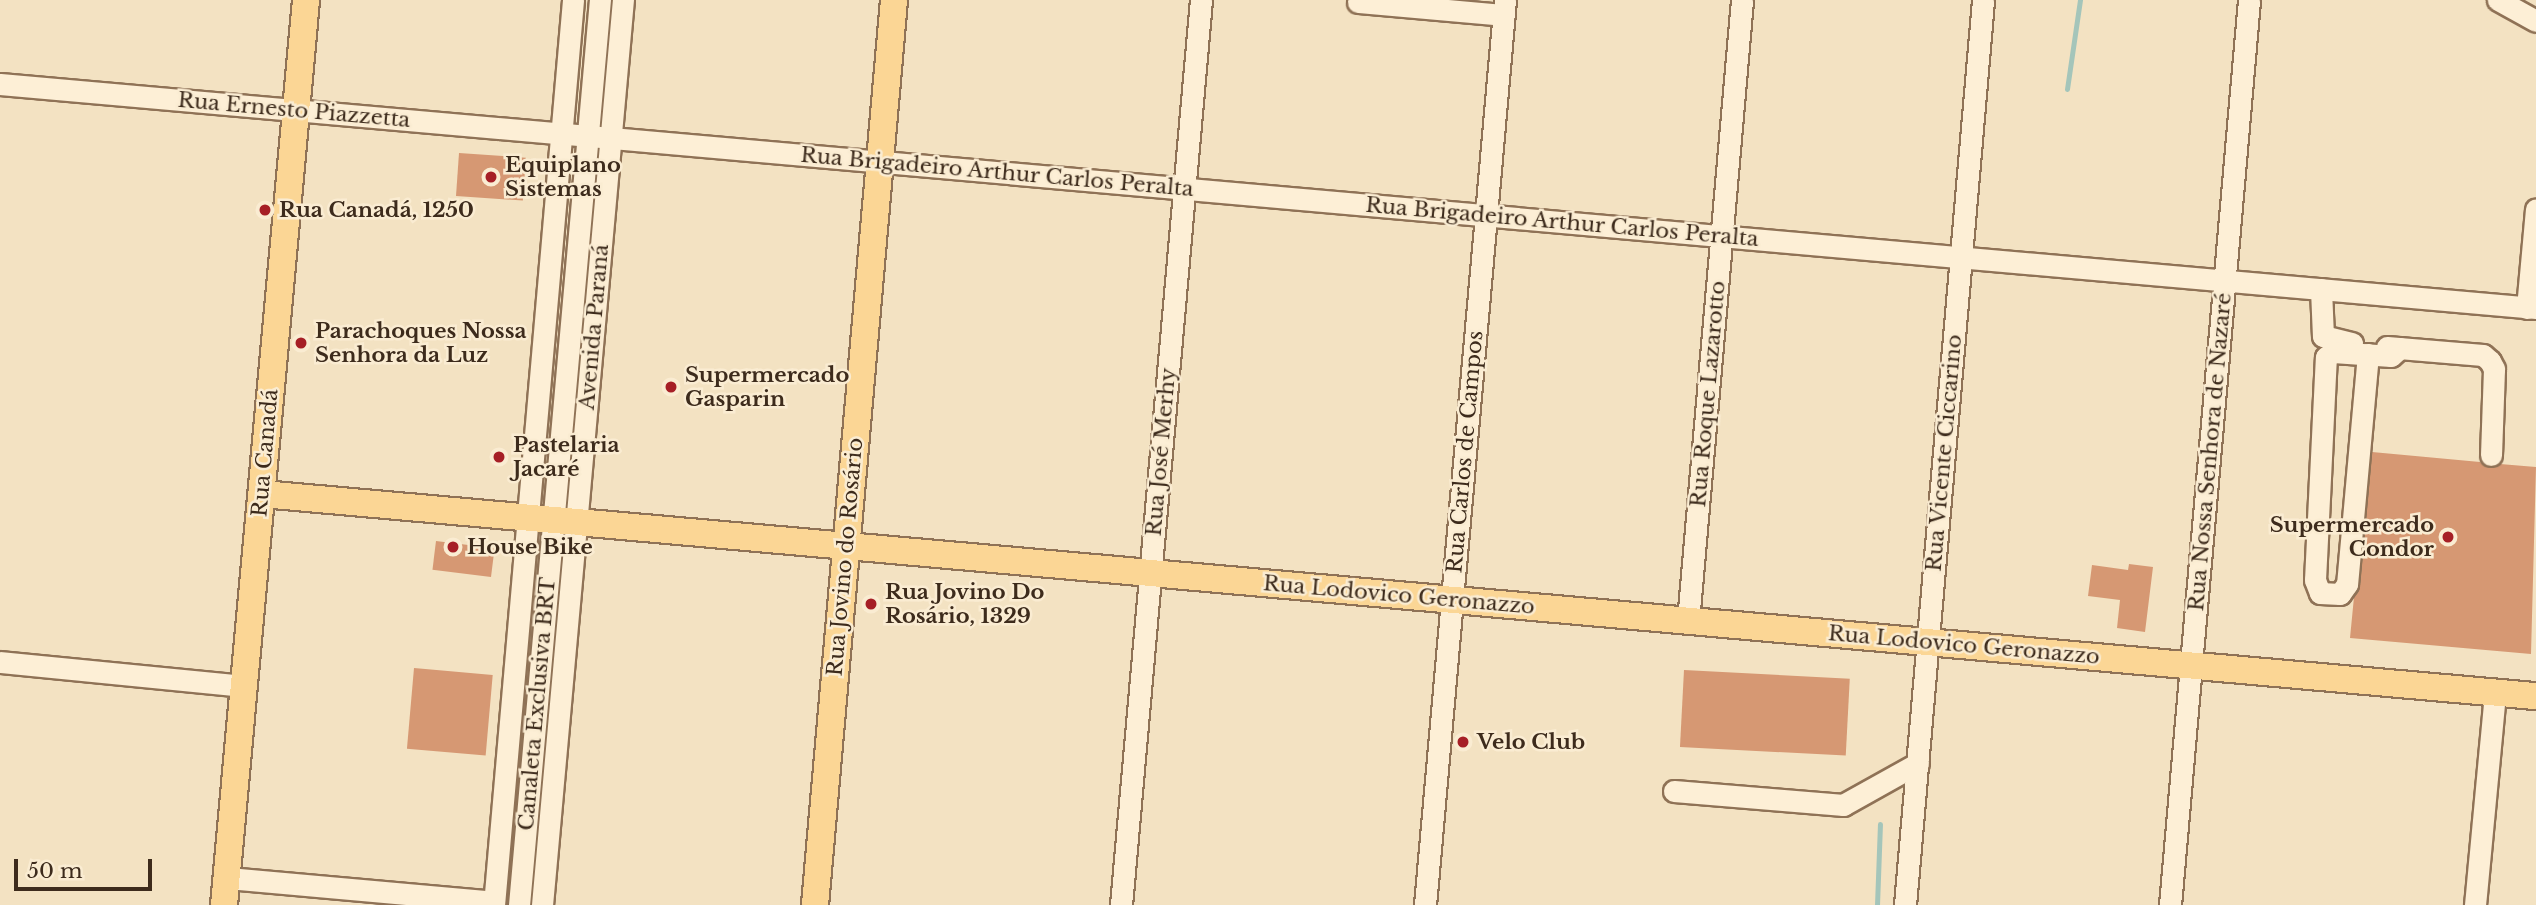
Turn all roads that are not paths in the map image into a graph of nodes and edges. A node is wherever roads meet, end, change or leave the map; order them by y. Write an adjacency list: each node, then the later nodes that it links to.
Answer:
1 (306, 0): 15 (main road, Rua Canadá)
2 (573, 0): 16 (street, Avenida Paraná)
3 (600, 0): 17 (street, Canaleta Exclusiva BRT)
4 (623, 0): 18 (street, Avenida Paraná)
5 (894, 0): 19 (main road, Rua Jovino do Rosário)
6 (1201, 0): 20 (street, Rua José Merhy)
7 (1742, 0): 23 (street, Rua Roque Lazarotto)
8 (1983, 0): 24 (street, Rua Vicente Ciccarino)
9 (2249, 0): 25 (street, Rua Nossa Senhora de Nazaré)
10 (2498, 0): 13 (street)
11 (1358, 2): 12 (street)
12 (1504, 7): 22 (street, Rua Carlos de Campos)
13 (2536, 21)
14 (0, 84): 15 (street, Rua Ernesto Piazzetta)
15 (296, 110): 16 (street, Rua Ernesto Piazzetta); 33 (main road, Rua Canadá)
16 (561, 134): 17 (street, Rua Ernesto Piazzetta); 34 (street, Avenida Paraná)
17 (588, 136): 18 (street, Rua Brigadeiro Arthur Carlos Peralta); 34 (street, Canaleta Exclusiva BRT)
18 (611, 138): 19 (street, Rua Brigadeiro Arthur Carlos Peralta); 34 (street, Avenida Paraná)
19 (880, 162): 20 (street, Rua Brigadeiro Arthur Carlos Peralta); 35 (main road, Rua Jovino do Rosário)
20 (1184, 189): 22 (street, Rua Brigadeiro Arthur Carlos Peralta); 36 (street, Rua José Merhy)
21 (2536, 209): 27 (street)
22 (1485, 215): 23 (street, Rua Brigadeiro Arthur Carlos Peralta); 37 (street, Rua Carlos de Campos)
23 (1722, 236): 24 (street, Rua Brigadeiro Arthur Carlos Peralta); 38 (street, Rua Roque Lazarotto)
24 (1961, 258): 25 (street, Rua Brigadeiro Arthur Carlos Peralta); 39 (street, Rua Vicente Ciccarino)
25 (2225, 281): 26 (street, Rua Brigadeiro Arthur Carlos Peralta); 41 (street, Rua Nossa Senhora de Nazaré)
26 (2321, 289): 27 (street, Rua Brigadeiro Arthur Carlos Peralta); 28 (street)
27 (2532, 308)
28 (2400, 348): 29 (street); 30 (street)
29 (2368, 354): 31 (street); 32 (street)
30 (2491, 455)
31 (2321, 460): 32 (street); 32 (street)
32 (2358, 467)
33 (262, 494): 34 (main road, Rua Lodovico Geronazzo); 42 (main road, Rua Canadá)
34 (553, 520): 35 (main road, Rua Lodovico Geronazzo); 48 (street, Avenida Paraná); 50 (street, Canaleta Exclusiva BRT); 51 (street, Avenida Paraná)
35 (846, 546): 36 (main road, Rua Lodovico Geronazzo); 52 (main road, Rua Jovino do Rosário)
36 (1150, 573): 37 (main road, Rua Lodovico Geronazzo); 53 (street, Rua José Merhy)
37 (1452, 600): 38 (main road, Rua Lodovico Geronazzo); 54 (street, Rua Carlos de Campos)
38 (1688, 621): 39 (main road, Rua Lodovico Geronazzo)
39 (1928, 642): 41 (main road, Rua Lodovico Geronazzo); 45 (street, Rua Vicente Ciccarino)
40 (0, 662): 42 (street)
41 (2191, 666): 43 (main road, Rua Lodovico Geronazzo); 56 (street, Rua Nossa Senhora de Nazaré)
42 (244, 686): 47 (main road, Rua Canadá)
43 (2495, 692): 44 (main road, Rua Lodovico Geronazzo); 57 (street)
44 (2536, 696)
45 (1917, 762): 46 (street); 55 (street, Rua Vicente Ciccarino)
46 (1674, 791)
47 (227, 878): 48 (street); 49 (main road, Rua Canadá)
48 (494, 904)
49 (224, 905)
50 (519, 905)
51 (542, 905)
52 (815, 905)
53 (1121, 905)
54 (1425, 905)
55 (1905, 905)
56 (2170, 905)
57 (2475, 905)

